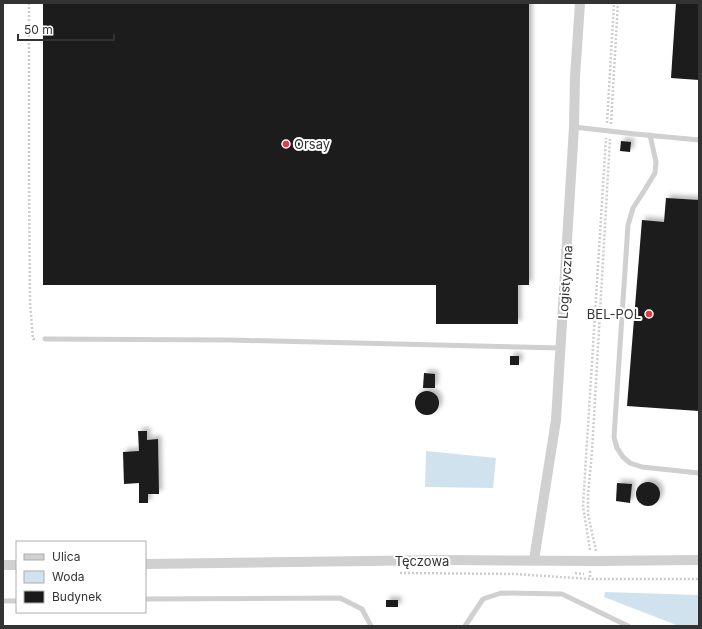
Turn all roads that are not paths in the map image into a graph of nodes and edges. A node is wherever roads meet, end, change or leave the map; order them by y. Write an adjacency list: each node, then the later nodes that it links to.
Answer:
1 (580, 3): 2 (street, Logistyczna)
2 (574, 127): 3 (lane); 6 (street, Logistyczna)
3 (650, 135): 4 (lane); 7 (lane)
4 (699, 140)
5 (45, 339): 6 (lane)
6 (560, 348): 8 (street, Logistyczna)
7 (699, 473)
8 (534, 560): 9 (street, Tęczowa); 10 (street, Tęczowa)
9 (699, 560)
10 (146, 564)
11 (3, 565): 12 (street)
12 (16, 565)
13 (146, 600): 16 (lane)
14 (3, 601): 15 (lane)
15 (16, 601)
16 (371, 626)
17 (465, 626): 18 (lane)
18 (628, 626)

